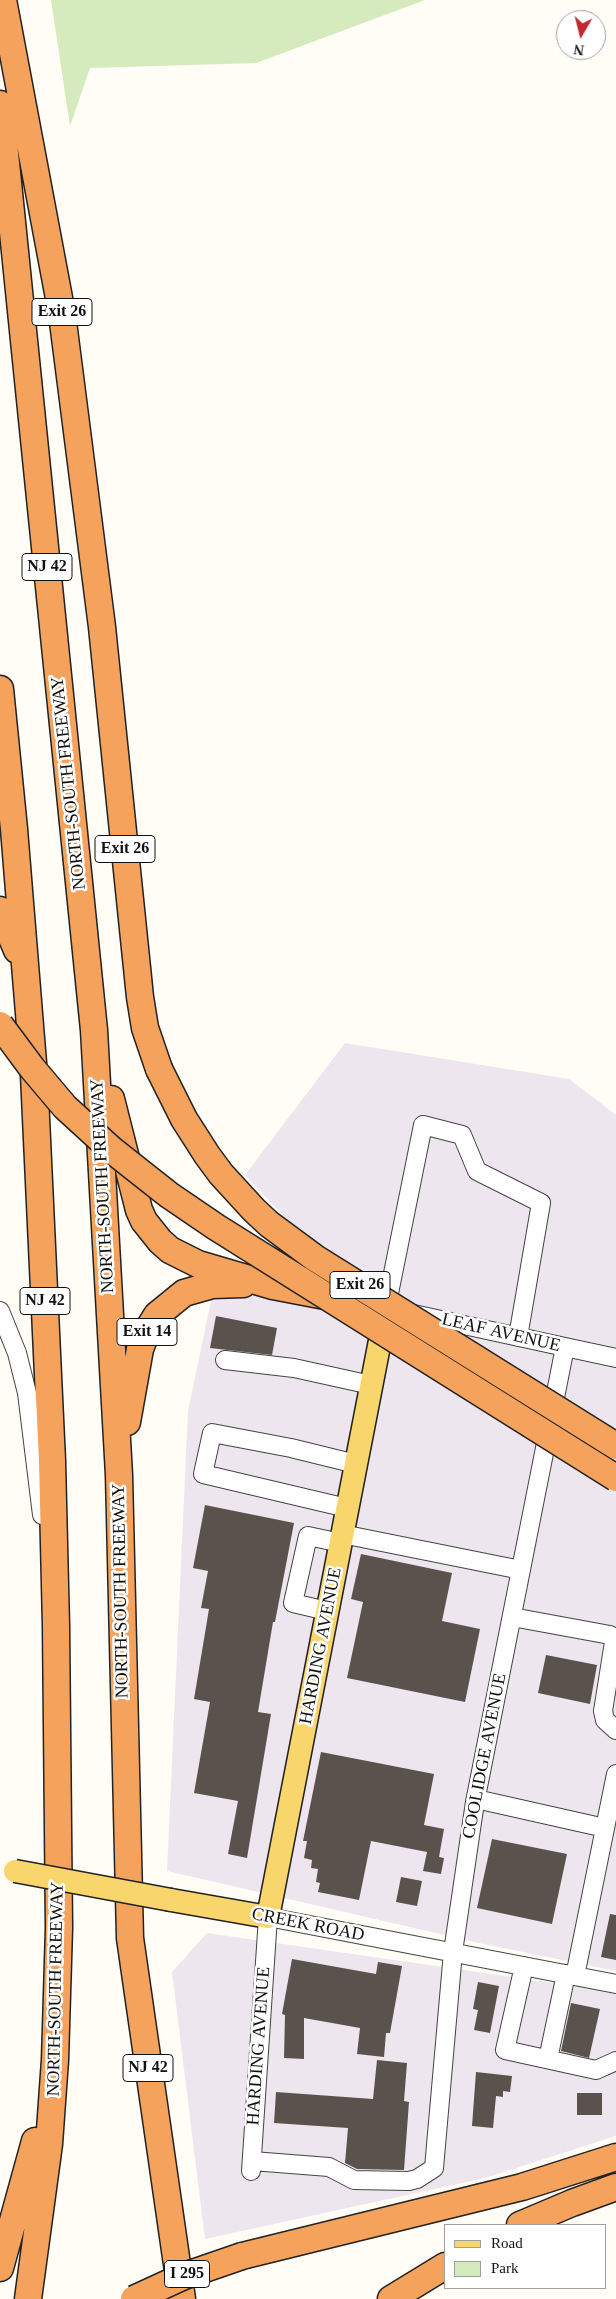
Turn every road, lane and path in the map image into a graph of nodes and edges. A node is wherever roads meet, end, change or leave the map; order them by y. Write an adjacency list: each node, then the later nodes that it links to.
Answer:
1 (3, 0): 16 (highway, Exit 26, bridge)
2 (0, 104): 7 (highway, NORTH-SOUTH FREEWAY / NJ 42)
3 (0, 689): 5 (highway, NORTH-SOUTH FREEWAY / NJ 42)
4 (0, 910): 5 (highway)
5 (26, 977): 25 (highway, NORTH-SOUTH FREEWAY / NJ 42)
6 (0, 1025): 19 (highway, bridge)
7 (94, 1030): 8 (highway); 18 (highway, NORTH-SOUTH FREEWAY / NJ 42)
8 (273, 1286): 9 (highway); 18 (highway, Exit 14)
9 (386, 1308): 11 (street, LEAF AVENUE); 11 (street, HARDING AVENUE); 15 (main road, HARDING AVENUE)
10 (0, 1311): 25 (street)
11 (518, 1337): 12 (street, LEAF AVENUE)
12 (565, 1347): 13 (street, LEAF AVENUE); 22 (street, COOLIDGE AVENUE)
13 (616, 1358)
14 (225, 1360): 15 (street)
15 (371, 1385): 17 (main road, HARDING AVENUE)
16 (616, 1446)
17 (356, 1464): 20 (main road, HARDING AVENUE); 20 (street)
18 (119, 1475): 50 (highway, NORTH-SOUTH FREEWAY / NJ 42)
19 (616, 1478)
20 (347, 1508): 21 (main road, HARDING AVENUE)
21 (342, 1538): 22 (street); 23 (main road, HARDING AVENUE); 23 (street)
22 (521, 1570): 24 (street, COOLIDGE AVENUE)
23 (328, 1611): 31 (main road, HARDING AVENUE)
24 (512, 1617): 26 (street); 28 (street, COOLIDGE AVENUE)
25 (56, 1626): 37 (highway, NORTH-SOUTH FREEWAY / NJ 42)
26 (616, 1730)
27 (616, 1774): 29 (street)
28 (476, 1799): 29 (street); 32 (street, COOLIDGE AVENUE)
29 (605, 1828): 34 (street)
30 (7, 1871): 31 (main road, CREEK ROAD, bridge)
31 (268, 1917): 32 (street, CREEK ROAD); 40 (street, HARDING AVENUE)
32 (453, 1952): 33 (street, CREEK ROAD); 40 (street, COOLIDGE AVENUE)
33 (524, 1966): 34 (street, CREEK ROAD); 36 (street)
34 (571, 1975): 35 (street, CREEK ROAD); 36 (street)
35 (616, 1984)
36 (548, 2059): 38 (street)
37 (55, 2060): 46 (highway); 48 (highway, NORTH-SOUTH FREEWAY / NJ 42)
38 (616, 2062)
39 (616, 2157): 49 (highway, I 295, bridge)
40 (434, 2168)
41 (616, 2187): 43 (highway)
42 (616, 2200): 44 (highway)
43 (522, 2224)
44 (555, 2224)
45 (444, 2267): 51 (highway)
46 (0, 2268)
47 (444, 2280): 52 (highway)
48 (28, 2299)
49 (134, 2299)
50 (182, 2299)
51 (391, 2299)
52 (414, 2299)

